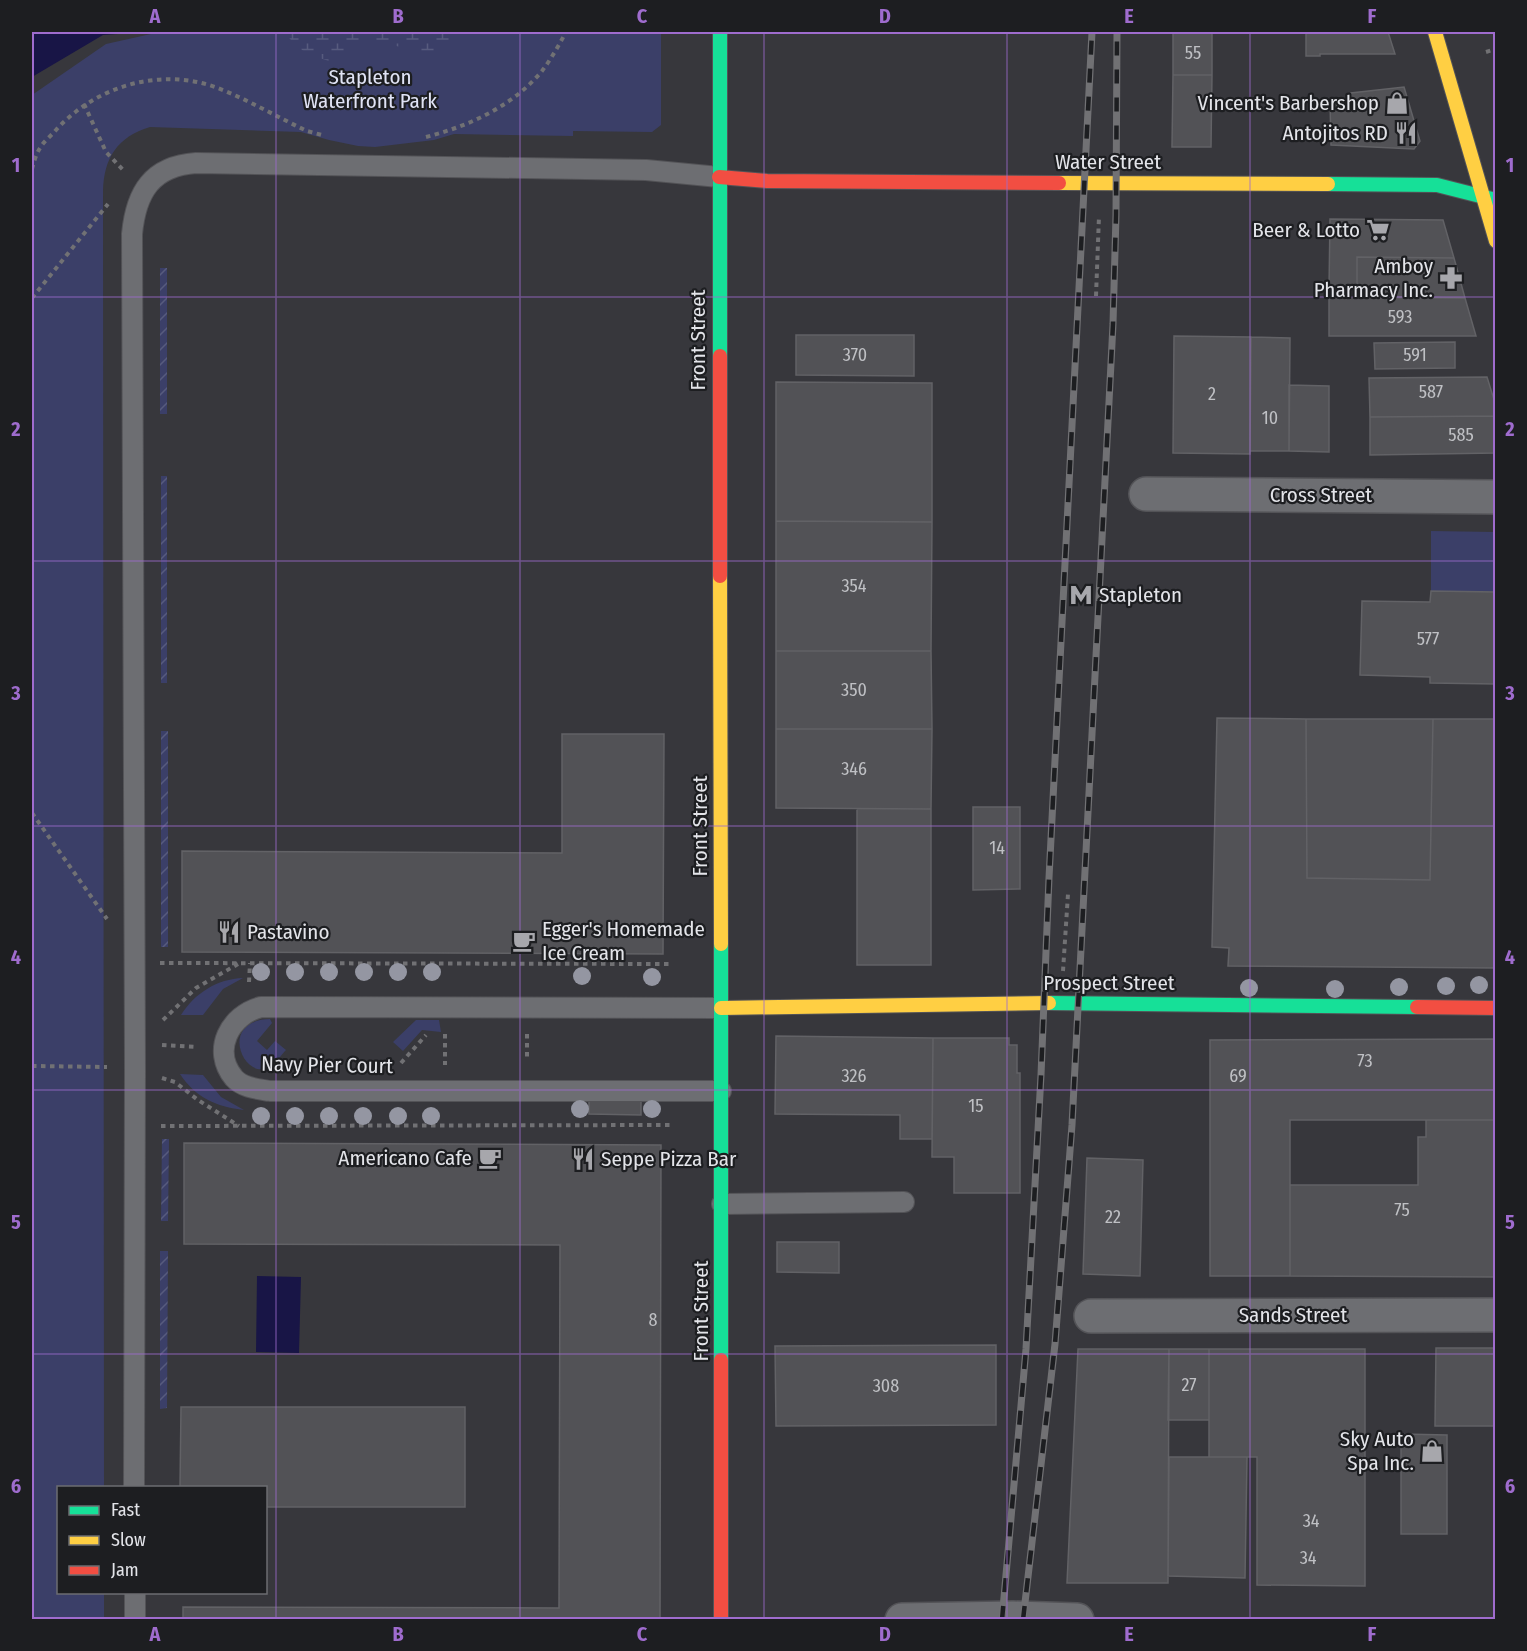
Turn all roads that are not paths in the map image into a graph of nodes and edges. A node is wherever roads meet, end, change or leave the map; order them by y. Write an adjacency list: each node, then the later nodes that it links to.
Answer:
1 (720, 32): 3 (street, Front Street)
2 (1435, 32): 4 (street)
3 (719, 177): 4 (street, Water Street); 8 (street, Front Street); 15 (lane)
4 (1489, 198): 5 (street)
5 (1496, 241)
6 (1146, 494): 7 (street, Cross Street)
7 (1496, 497)
8 (721, 1008): 9 (street, Prospect Street); 10 (street, Front Street); 10 (lane, Navy Pier Court)
9 (1496, 1008)
10 (721, 1091): 12 (street, Front Street)
11 (904, 1202): 12 (lane)
12 (722, 1204): 18 (street, Front Street)
13 (1496, 1315): 14 (street, Sands Street)
14 (1091, 1316)
15 (134, 1486)
16 (135, 1594): 17 (lane)
17 (135, 1620)
18 (721, 1620)
19 (902, 1620): 20 (street)
20 (1077, 1620)

